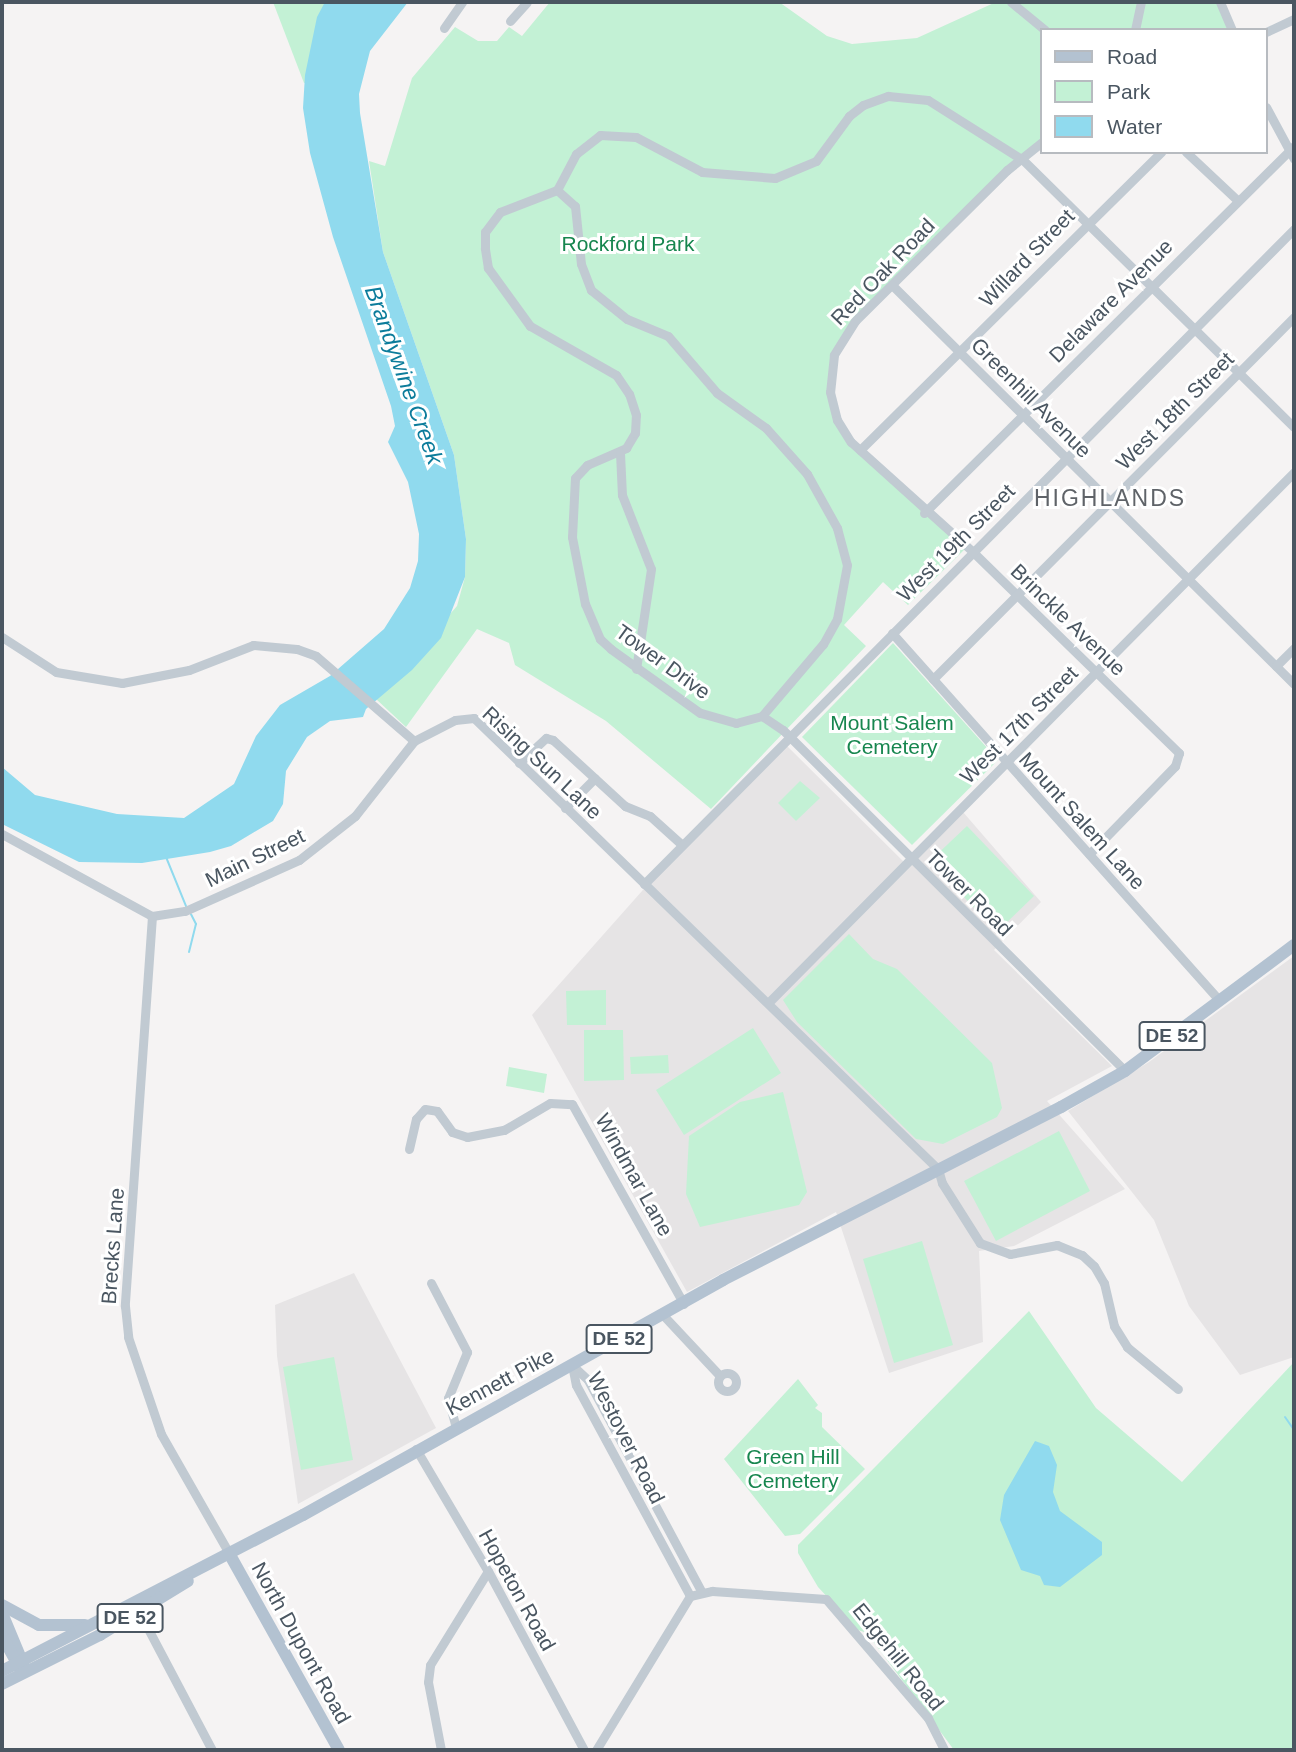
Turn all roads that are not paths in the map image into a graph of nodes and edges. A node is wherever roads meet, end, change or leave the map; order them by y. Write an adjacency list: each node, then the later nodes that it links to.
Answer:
1 (462, 2): 8 (street)
2 (527, 2): 7 (street)
3 (1011, 2): 9 (street)
4 (1141, 2): 10 (street)
5 (1220, 2): 11 (street)
6 (1294, 19): 12 (street)
7 (510, 22)
8 (444, 28)
9 (1043, 28)
10 (1135, 28)
11 (1231, 28)
12 (1268, 31)
13 (1268, 110): 15 (street)
14 (1040, 144): 19 (street, Red Oak Road)
15 (1290, 148): 18 (street); 21 (street, Delaware Avenue)
16 (1159, 154): 22 (street, Willard Street)
17 (1188, 154): 21 (street)
18 (1294, 159)
19 (1023, 160): 20 (street); 22 (street); 24 (street, Red Oak Road)
20 (557, 190): 33 (street); 49 (street)
21 (1236, 200): 25 (street, Delaware Avenue)
22 (1086, 222): 25 (street); 28 (street, Willard Street)
23 (1294, 229): 27 (street, West 19th Street)
24 (892, 285): 28 (street, Greenhill Avenue); 32 (street, Red Oak Road)
25 (1151, 285): 27 (street); 30 (street, Delaware Avenue)
26 (1294, 317): 29 (street, West 18th Street)
27 (1196, 330): 29 (street); 34 (street, West 19th Street)
28 (960, 352): 30 (street, Greenhill Avenue); 32 (street, Willard Street)
29 (1239, 372): 31 (street); 36 (street, West 18th Street)
30 (1022, 415): 34 (street, Greenhill Avenue); 37 (street, Delaware Avenue)
31 (1294, 427)
32 (860, 450): 37 (street, Red Oak Road)
33 (620, 453): 45 (street); 45 (street, Tower Drive)
34 (1065, 457): 36 (street, Greenhill Avenue); 38 (street, West 19th Street)
35 (1294, 472): 39 (street, West 17th Street)
36 (1110, 502): 39 (street, Greenhill Avenue); 40 (street, West 18th Street)
37 (924, 513): 38 (street, Brinckle Avenue)
38 (973, 552): 40 (street, Brinckle Avenue); 41 (street, West 19th Street)
39 (1188, 579): 44 (street, Greenhill Avenue); 46 (street, West 17th Street)
40 (1017, 595): 46 (street, Brinckle Avenue); 47 (street, West 18th Street)
41 (892, 633): 47 (street, Mount Salem Lane); 50 (street, West 19th Street)
42 (2, 637): 51 (street)
43 (1294, 648): 44 (street)
44 (1276, 666): 48 (street, Greenhill Avenue)
45 (636, 669): 49 (street, Tower Drive)
46 (1096, 672): 52 (street, West 17th Street); 58 (street, Brinckle Avenue)
47 (933, 679): 52 (street, Mount Salem Lane)
48 (1294, 684)
49 (762, 716): 50 (street)
50 (789, 739): 57 (street, West 19th Street); 59 (street, Tower Road)
51 (414, 741): 53 (street, Rising Sun Lane); 61 (street, Main Street)
52 (1007, 762): 58 (street, Mount Salem Lane); 59 (street, West 17th Street)
53 (519, 763): 54 (street); 55 (street, Rising Sun Lane)
54 (595, 778): 55 (street); 57 (street)
55 (565, 808): 60 (street, Rising Sun Lane)
56 (2, 834): 61 (street)
57 (681, 844): 60 (street, West 19th Street)
58 (1089, 854): 63 (street, Mount Salem Lane)
59 (911, 859): 64 (street, West 17th Street); 65 (street, Tower Road)
60 (644, 884): 64 (street, Rising Sun Lane)
61 (152, 916): 76 (street, Brecks Lane)
62 (1294, 945): 63 (main road, DE 52)
63 (1219, 1000): 65 (main road, DE 52)
64 (768, 1003): 67 (street, Rising Sun Lane)
65 (1125, 1071): 67 (main road, DE 52)
66 (409, 1149): 69 (street, Windmar Lane)
67 (938, 1169): 69 (main road, Kennett Pike / DE 52); 73 (street)
68 (431, 1283): 74 (street)
69 (684, 1304): 70 (main road, Kennett Pike / DE 52)
70 (663, 1314): 71 (main road, Kennett Pike / DE 52); 72 (street)
71 (572, 1365): 74 (main road, Kennett Pike / DE 52); 78 (street, Westover Road); 79 (street, Westover Road)
72 (720, 1376)
73 (1178, 1389)
74 (456, 1428): 75 (main road, Kennett Pike / DE 52)
75 (416, 1450): 76 (main road, Kennett Pike / DE 52); 77 (street, Hopeton Road)
76 (230, 1555): 80 (main road, Kennett Pike / DE 52); 83 (main road, Kennett Pike / DE 52); 90 (main road, North Dupont Road)
77 (488, 1571): 91 (street); 92 (street, Hopeton Road)
78 (701, 1591): 79 (street, Edgehill Road); 94 (street, Edgehill Road)
79 (690, 1596): 93 (street)
80 (133, 1600): 83 (street); 84 (main road, Kennett Pike / DE 52)
81 (2, 1605): 84 (main road)
82 (2, 1613): 86 (main road)
83 (139, 1613): 86 (main road, Kennett Pike / DE 52); 89 (street)
84 (96, 1622): 86 (main road, Kennett Pike / DE 52)
85 (2, 1636): 86 (main road)
86 (22, 1666): 87 (main road, Kennett Pike / DE 52); 88 (main road, Kennett Pike / DE 52)
87 (2, 1671)
88 (2, 1684)
89 (212, 1750)
90 (339, 1750)
91 (441, 1750)
92 (584, 1750)
93 (596, 1750)
94 (944, 1750)

